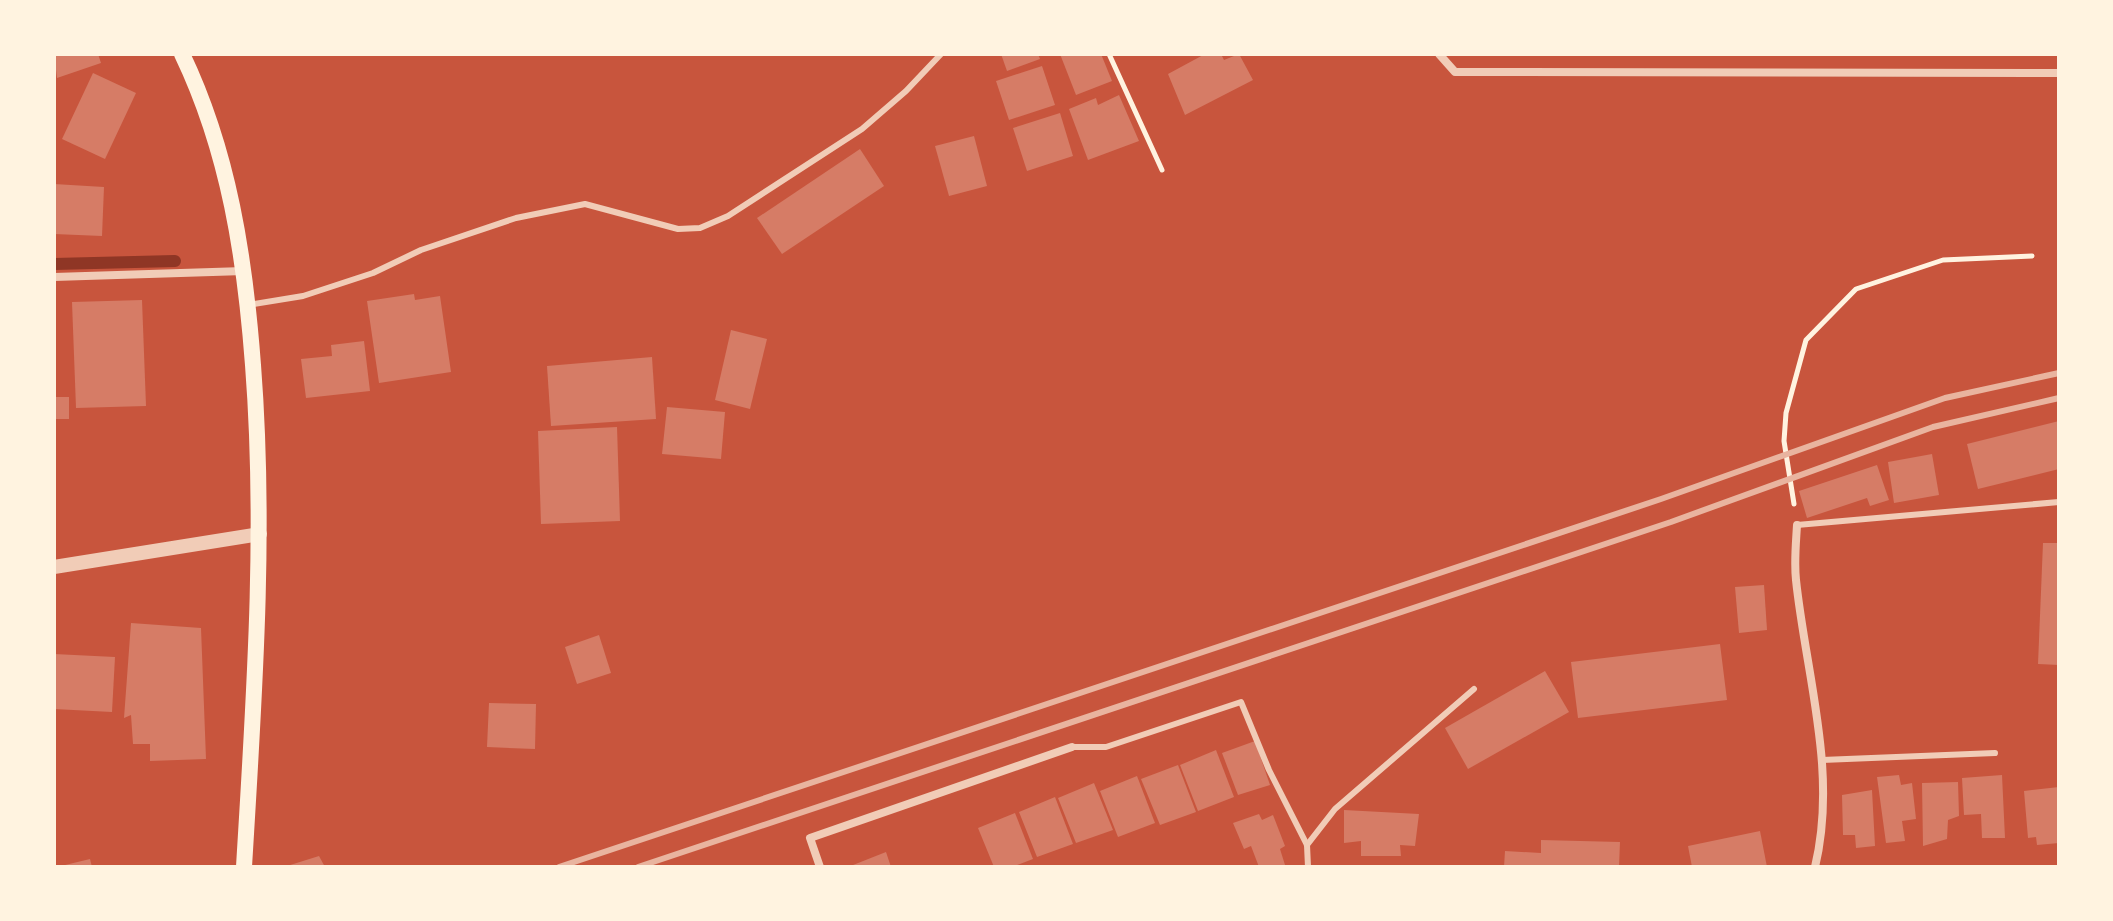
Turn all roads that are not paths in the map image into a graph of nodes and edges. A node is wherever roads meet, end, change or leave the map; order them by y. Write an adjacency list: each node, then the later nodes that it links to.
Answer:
1 (182, 54): 5 (main road)
2 (941, 54): 7 (lane)
3 (1439, 54): 4 (street)
4 (2059, 73)
5 (244, 271): 6 (street); 7 (main road)
6 (54, 277)
7 (248, 305): 10 (main road)
8 (2059, 502): 9 (lane)
9 (1797, 525): 15 (street)
10 (260, 534): 11 (street); 17 (main road)
11 (54, 567)
12 (1474, 689): 16 (lane)
13 (1072, 747): 16 (lane); 18 (street)
14 (1995, 753): 15 (lane)
15 (1822, 760): 20 (street)
16 (1307, 845): 19 (lane)
17 (244, 867)
18 (820, 867)
19 (1308, 867)
20 (1815, 867)

